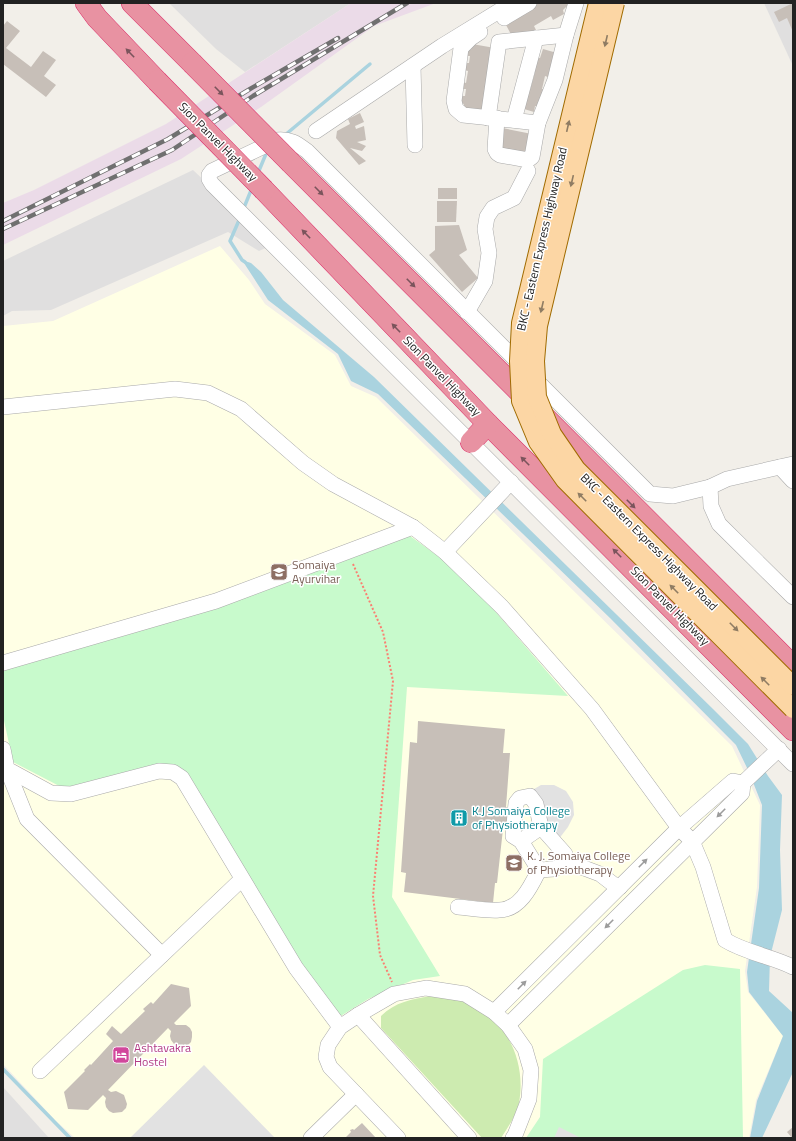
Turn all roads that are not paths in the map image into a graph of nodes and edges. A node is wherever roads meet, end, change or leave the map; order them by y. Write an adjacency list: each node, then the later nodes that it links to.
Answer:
1 (132, 3): 31 (highway, one-way to 31, bridge)
2 (512, 3): 12 (street)
3 (528, 3): 9 (street)
4 (576, 3): 8 (street)
5 (598, 3): 33 (main road, BKC - Eastern Express Highway Road, one-way to 5, bridge)
6 (615, 3): 32 (main road, BKC - Eastern Express Highway Road, one-way to 32, bridge)
7 (91, 10): 21 (highway, Sion Panvel Highway, one-way to 7, bridge)
8 (566, 35): 10 (street); 15 (street)
9 (471, 38): 11 (street); 13 (street)
10 (536, 38): 11 (street); 14 (street)
11 (499, 42): 13 (street)
12 (413, 66): 16 (street); 17 (street)
13 (492, 118): 14 (street); 15 (street)
14 (514, 120): 15 (street)
15 (538, 123)
16 (316, 131)
17 (415, 145)
18 (528, 171): 19 (street)
19 (467, 312): 22 (street); 26 (street)
20 (3, 407): 27 (street)
21 (488, 424): 22 (highway); 34 (highway, Sion Panvel Highway, one-way to 21)
22 (471, 442): 25 (street)
23 (786, 465): 24 (street); 26 (street)
24 (793, 481)
25 (511, 482): 28 (street); 36 (street)
26 (710, 487): 29 (street)
27 (413, 527): 28 (street); 30 (street)
28 (445, 552): 41 (street)
29 (793, 597)
30 (3, 663)
31 (793, 666)
32 (793, 686)
33 (793, 709)
34 (793, 730)
35 (3, 749): 38 (street)
36 (773, 754): 37 (street); 39 (street)
37 (793, 764)
38 (7, 769): 46 (street); 51 (street)
39 (745, 781): 41 (street); 42 (street, one-way to 42)
40 (541, 827): 43 (street); 43 (street); 44 (street)
41 (679, 828): 42 (street); 47 (street, one-way to 41)
42 (692, 841): 48 (street); 52 (street)
43 (521, 842): 45 (street)
44 (567, 863): 45 (street); 47 (street)
45 (539, 870): 50 (street)
46 (242, 879): 51 (street); 56 (street)
47 (622, 885): 48 (street); 49 (street); 53 (street, one-way to 47)
48 (643, 891): 49 (street)
49 (628, 905): 55 (street, one-way to 55)
50 (458, 907)
51 (162, 955): 57 (street)
52 (793, 967)
53 (494, 1012): 54 (street); 55 (street)
54 (358, 1015): 56 (street); 61 (street)
55 (508, 1025): 62 (street)
56 (340, 1027): 58 (street)
57 (40, 1071)
58 (356, 1094): 59 (street); 60 (street)
59 (311, 1138)
60 (398, 1138)
61 (469, 1138)
62 (513, 1138)

